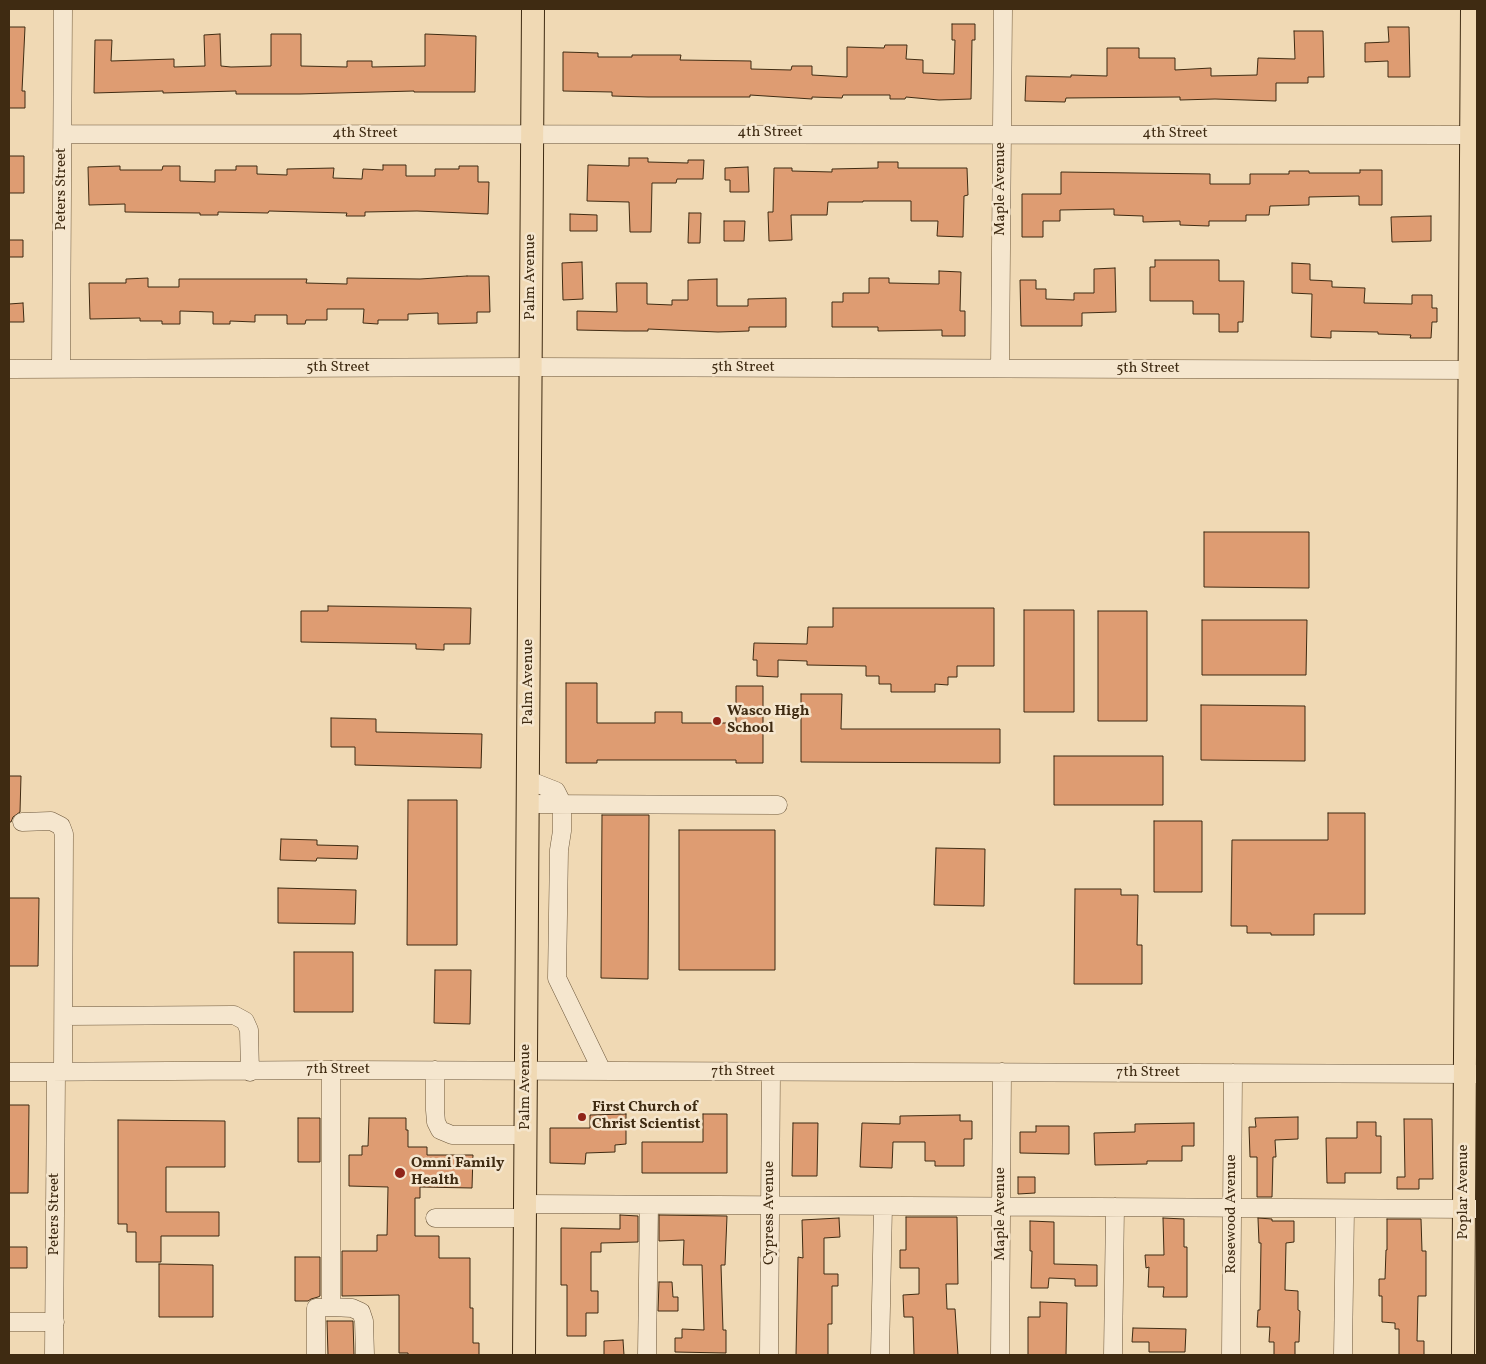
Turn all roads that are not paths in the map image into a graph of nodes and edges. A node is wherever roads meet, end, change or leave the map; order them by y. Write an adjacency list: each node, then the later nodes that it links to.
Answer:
1 (64, 9): 6 (street, Peters Street)
2 (533, 9): 5 (main road, Palm Avenue)
3 (1002, 9): 7 (street, Maple Avenue)
4 (1472, 9): 8 (main road, Poplar Avenue)
5 (532, 133): 6 (street, 4th Street); 7 (street, 4th Street); 9 (main road, Palm Avenue)
6 (63, 134): 12 (street, Peters Street)
7 (1002, 134): 8 (street, 4th Street); 10 (street, Maple Avenue)
8 (1474, 135): 13 (main road, Poplar Avenue)
9 (531, 367): 10 (street, 5th Street); 12 (street, 5th Street); 15 (main road, Palm Avenue)
10 (1000, 368): 13 (street, 5th Street)
11 (9, 369): 12 (street, 5th Street)
12 (61, 369)
13 (1473, 370): 14 (main road, Poplar Avenue)
14 (1472, 604): 31 (main road, Poplar Avenue)
15 (528, 780): 16 (main road, Palm Avenue); 17 (street)
16 (528, 804): 17 (street); 23 (main road, Palm Avenue)
17 (562, 804): 18 (street); 24 (street)
18 (778, 805)
19 (22, 822): 20 (street, Peters Street)
20 (64, 1016): 26 (street, Peters Street); 27 (street)
21 (331, 1070): 22 (street, 7th Street); 27 (street, 7th Street); 43 (street)
22 (435, 1070): 23 (street, 7th Street); 32 (street)
23 (526, 1071): 24 (street, 7th Street); 32 (main road, Palm Avenue)
24 (602, 1071): 28 (street, 7th Street)
25 (9, 1072): 26 (street, 7th Street)
26 (60, 1072): 27 (street, 7th Street); 45 (street, Peters Street)
27 (250, 1072)
28 (771, 1072): 29 (street, 7th Street); 34 (street, Cypress Avenue)
29 (1002, 1072): 30 (street, 7th Street); 36 (street, Maple Avenue)
30 (1233, 1073): 31 (street, 7th Street); 38 (street, Rosewood Avenue)
31 (1471, 1074): 40 (main road, Poplar Avenue)
32 (525, 1135): 41 (main road, Palm Avenue)
33 (649, 1205): 34 (street); 41 (street); 50 (street)
34 (770, 1206): 35 (street); 51 (street, Cypress Avenue)
35 (883, 1206): 36 (street); 52 (street)
36 (1001, 1207): 37 (street); 53 (street, Maple Avenue)
37 (1115, 1207): 38 (street); 54 (street)
38 (1232, 1208): 39 (street); 55 (street, Rosewood Avenue)
39 (1345, 1209): 40 (street); 56 (street)
40 (1470, 1209): 57 (main road, Poplar Avenue)
41 (525, 1211): 42 (street); 49 (main road, Palm Avenue)
42 (435, 1218)
43 (331, 1307): 47 (street); 48 (street)
44 (9, 1322): 45 (street)
45 (54, 1322): 46 (street, Peters Street)
46 (54, 1355)
47 (316, 1355)
48 (364, 1355)
49 (524, 1355)
50 (647, 1355)
51 (769, 1355)
52 (880, 1355)
53 (1000, 1355)
54 (1113, 1355)
55 (1231, 1355)
56 (1343, 1355)
57 (1463, 1355)

